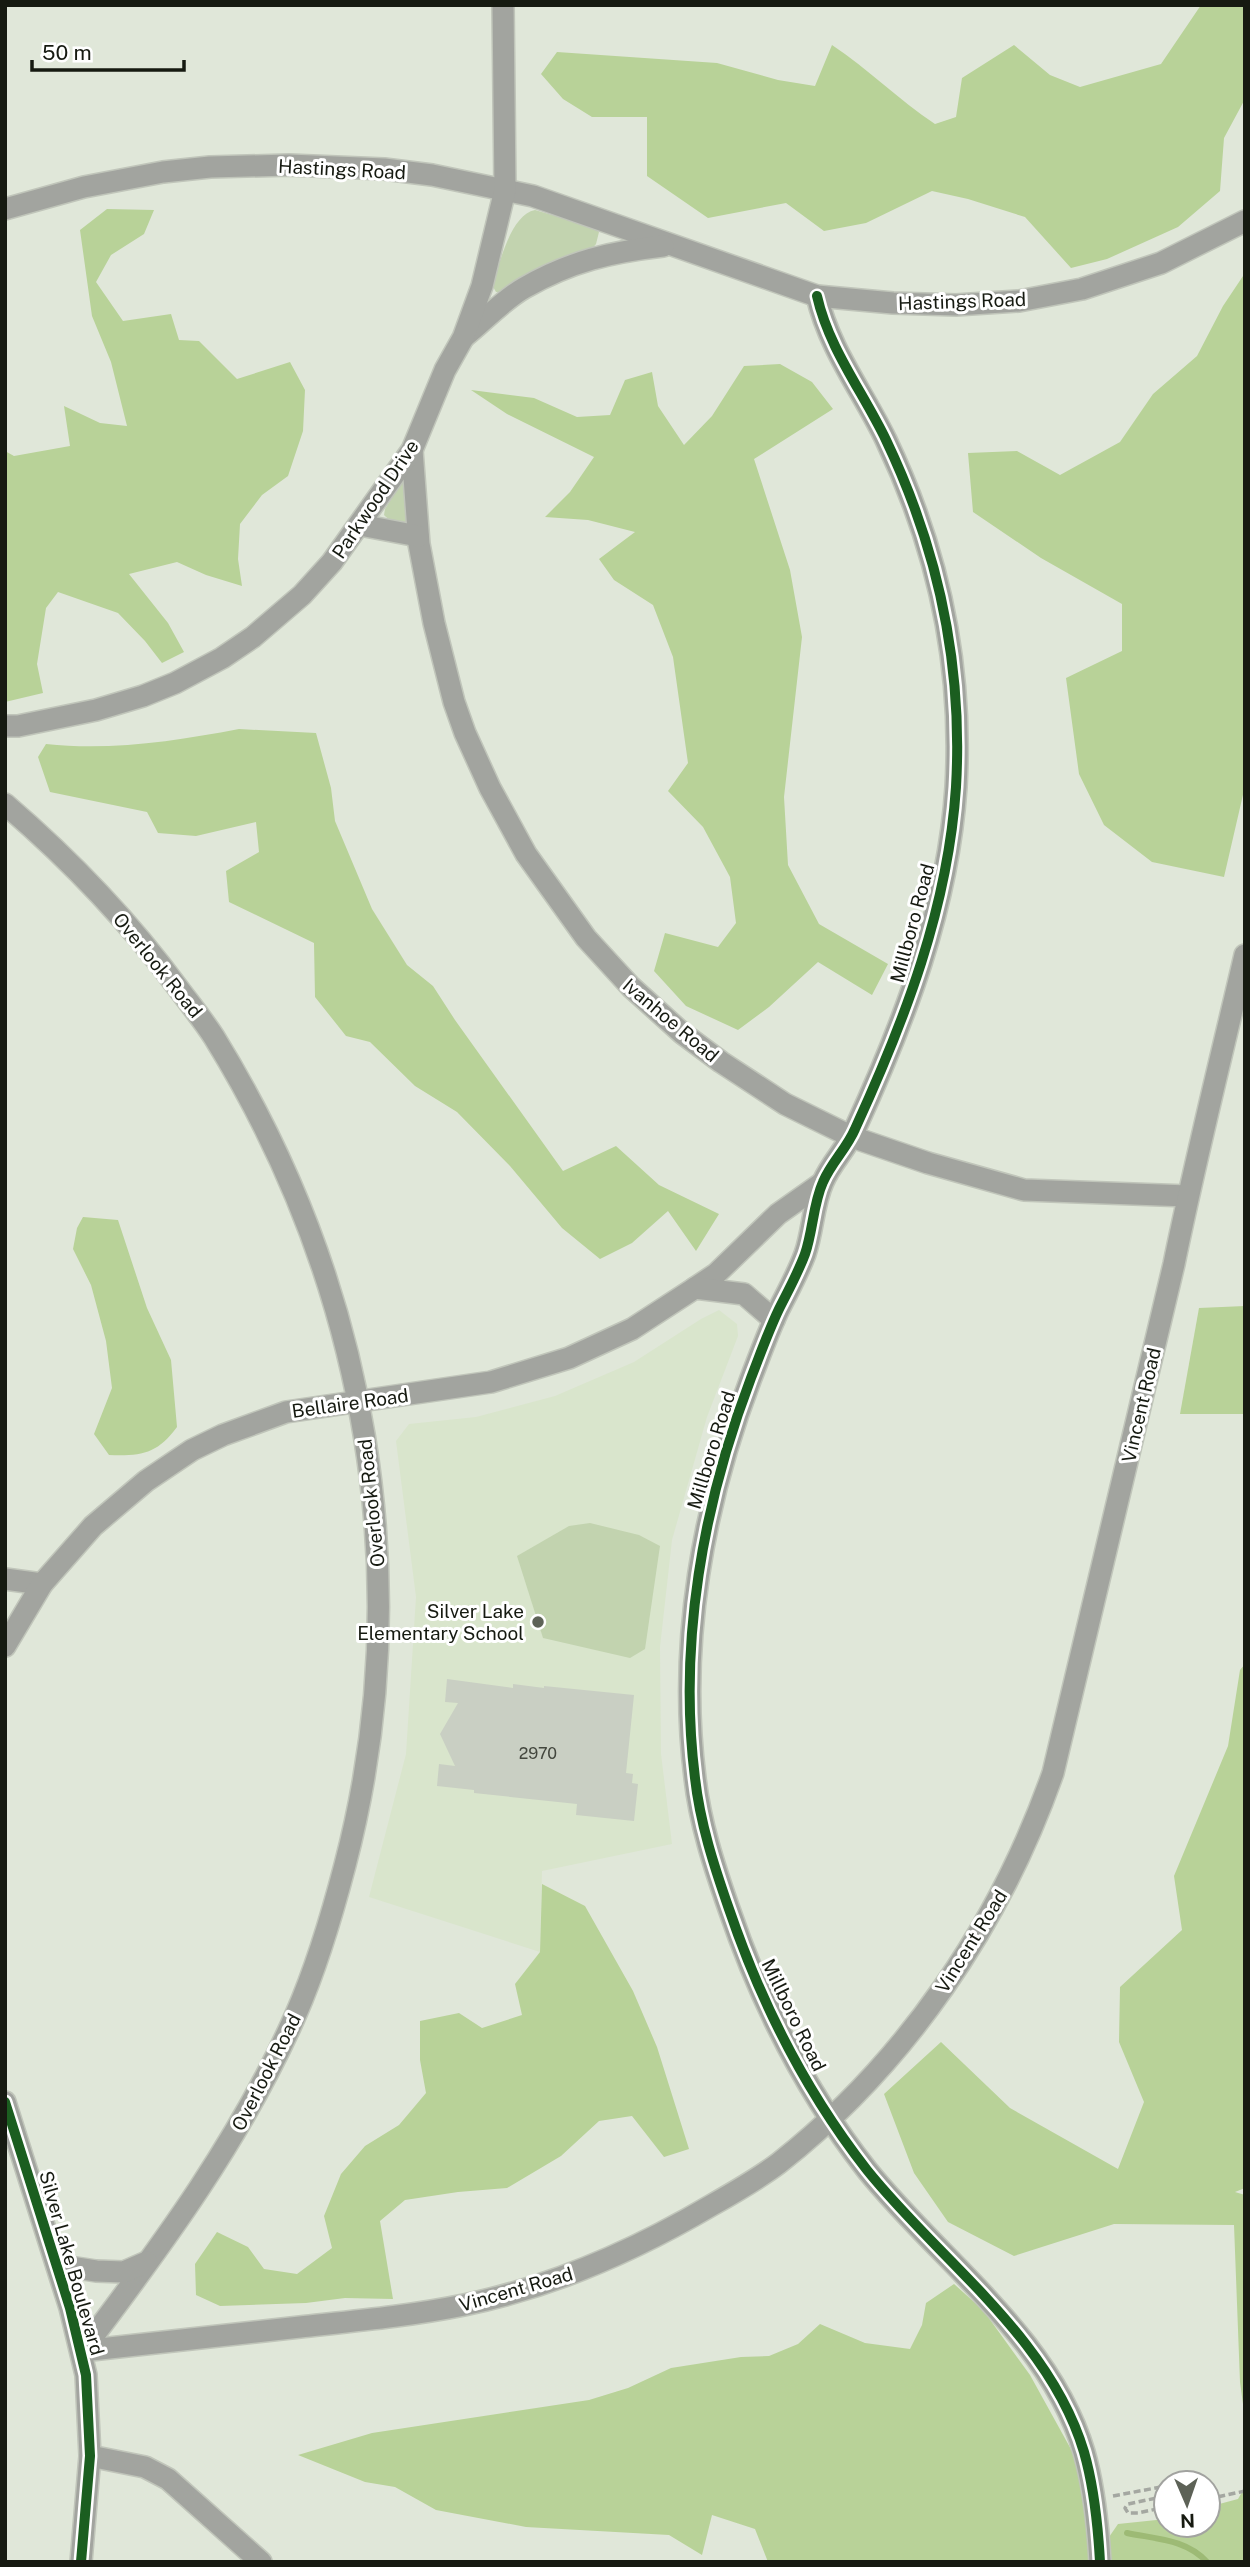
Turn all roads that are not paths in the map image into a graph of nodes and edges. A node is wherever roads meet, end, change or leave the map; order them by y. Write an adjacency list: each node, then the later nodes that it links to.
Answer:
1 (503, 5): 2 (street, Parkwood Drive)
2 (505, 190): 3 (street, Hastings Road); 5 (street, Hastings Road); 7 (street, Parkwood Drive)
3 (5, 209)
4 (1245, 221): 6 (street, Hastings Road)
5 (672, 245): 6 (street, Hastings Road); 7 (street, Hastings Road)
6 (817, 296): 15 (street, Millboro Road)
7 (463, 338): 8 (street, Parkwood Drive)
8 (412, 450): 9 (street, Parkwood Drive); 10 (street, Ivanhoe Road)
9 (360, 525): 10 (street); 11 (street, Parkwood Drive)
10 (418, 536): 15 (street, Ivanhoe Road)
11 (12, 726): 12 (street, Parkwood Drive)
12 (5, 746)
13 (5, 804): 20 (street, Overlook Road)
14 (1245, 955): 17 (street, Vincent Road)
15 (852, 1137): 16 (street, Millboro Road); 17 (street, Ivanhoe Road)
16 (822, 1183): 18 (street, Bellaire Road); 19 (street, Millboro Road)
17 (1188, 1196): 25 (street, Vincent Road)
18 (695, 1287): 19 (street); 20 (street, Bellaire Road)
19 (774, 1320): 25 (street, Millboro Road)
20 (359, 1402): 22 (street, Bellaire Road); 26 (street, Overlook Road)
21 (5, 1579): 22 (street)
22 (42, 1584): 23 (street, Bellaire Road)
23 (5, 1646)
24 (5, 2102): 27 (street, Silver Lake Boulevard)
25 (830, 2119): 28 (street, Vincent Road); 32 (street, Millboro Road)
26 (149, 2261): 27 (street); 28 (street, Overlook Road)
27 (57, 2265): 28 (street, Silver Lake Boulevard)
28 (82, 2350): 29 (street, Silver Lake Boulevard)
29 (90, 2456): 30 (street, Silver Lake Boulevard); 31 (street)
30 (81, 2562)
31 (261, 2562)
32 (1100, 2562)

